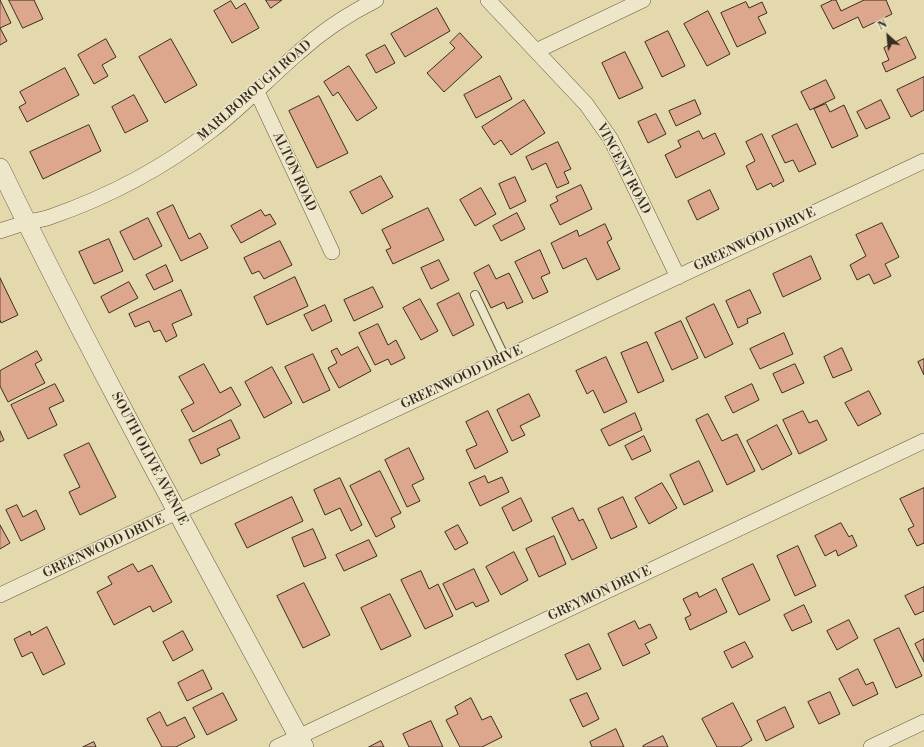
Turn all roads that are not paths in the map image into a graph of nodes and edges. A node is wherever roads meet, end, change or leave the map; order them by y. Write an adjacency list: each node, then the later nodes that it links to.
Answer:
1 (376, 0): 5 (street, MARLBOROUGH ROAD)
2 (488, 0): 4 (street, VINCENT ROAD)
3 (643, 0): 4 (street)
4 (536, 51): 11 (street, VINCENT ROAD)
5 (257, 92): 8 (street, MARLBOROUGH ROAD); 10 (street, ALTON ROAD)
6 (924, 160): 11 (street, GREENWOOD DRIVE)
7 (0, 168): 8 (street, SOUTH OLIVE AVENUE)
8 (26, 222): 9 (street, MARLBOROUGH ROAD); 15 (street, SOUTH OLIVE AVENUE)
9 (0, 231)
10 (332, 252)
11 (678, 277): 13 (street, GREENWOOD DRIVE)
12 (475, 295): 13 (lane)
13 (505, 358): 15 (street, GREENWOOD DRIVE)
14 (924, 441): 18 (street, GREYMON DRIVE)
15 (177, 512): 16 (street, GREENWOOD DRIVE); 18 (street, SOUTH OLIVE AVENUE)
16 (0, 595)
17 (924, 722): 20 (street)
18 (302, 742): 19 (street, GREYMON DRIVE)
19 (277, 747)
20 (871, 747)

